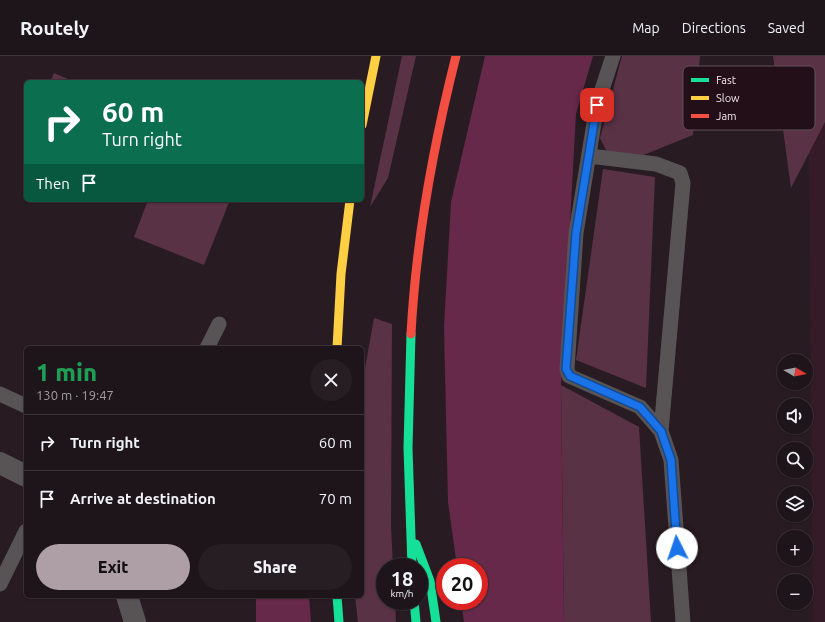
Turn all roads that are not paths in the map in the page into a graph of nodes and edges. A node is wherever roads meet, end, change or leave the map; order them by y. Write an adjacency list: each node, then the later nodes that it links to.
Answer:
1 (376, 56): 4 (highway)
2 (456, 56): 15 (highway)
3 (613, 56): 5 (lane)
4 (364, 115)
5 (589, 156): 12 (lane); 12 (lane)
6 (350, 202): 9 (highway)
7 (219, 324): 8 (lane)
8 (208, 346)
9 (337, 346)
10 (0, 394): 11 (lane)
11 (24, 405)
12 (661, 431): 26 (lane)
13 (0, 463): 14 (street)
14 (24, 475)
15 (409, 527): 17 (highway); 25 (highway)
16 (24, 535): 18 (lane)
17 (411, 558)
18 (0, 584)
19 (128, 598): 22 (street)
20 (338, 598): 23 (highway)
21 (415, 610): 24 (highway)
22 (135, 622)
23 (340, 622)
24 (416, 622)
25 (436, 622)
26 (683, 622)

